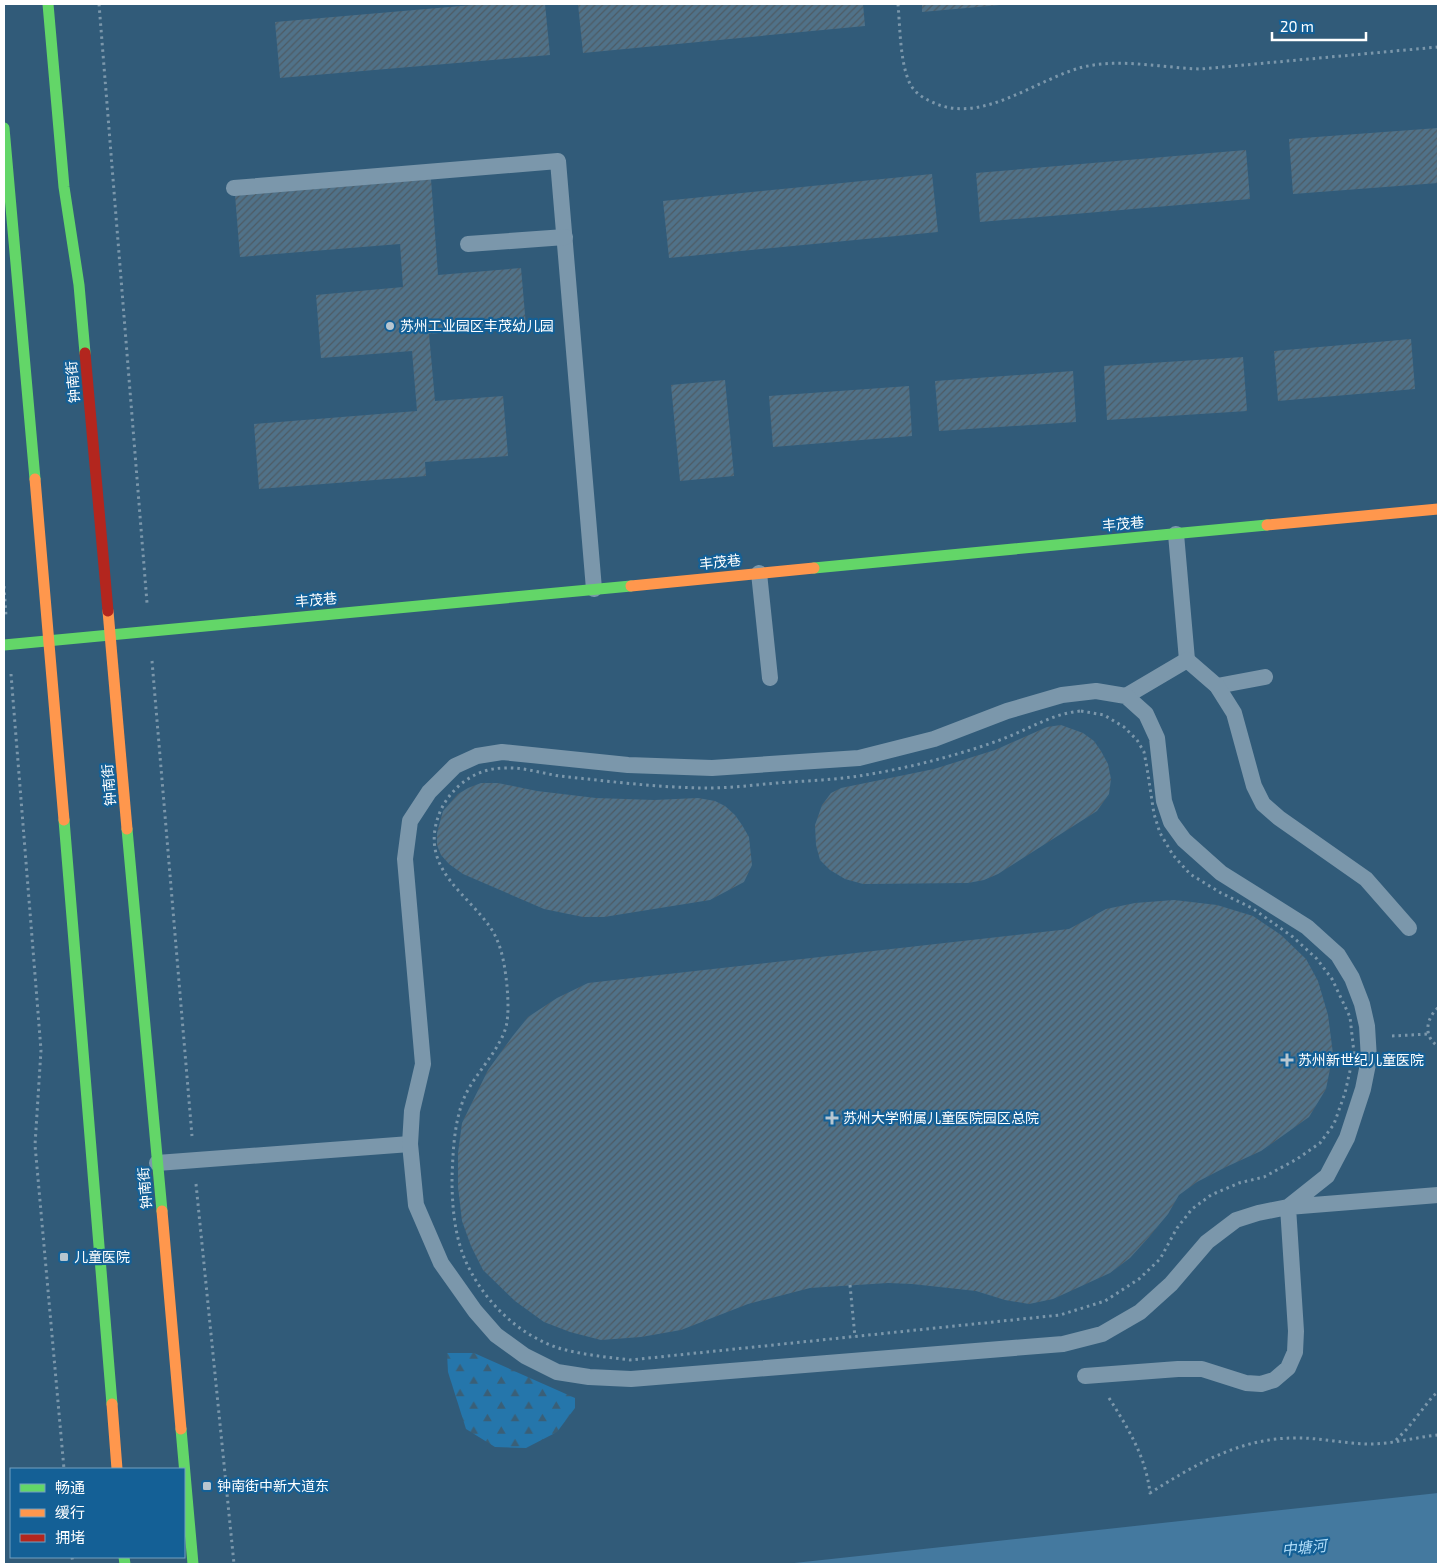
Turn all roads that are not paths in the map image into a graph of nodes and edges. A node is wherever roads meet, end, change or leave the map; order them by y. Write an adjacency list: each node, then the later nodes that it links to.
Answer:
1 (48, 4): 10 (main road, 钟南街)
2 (4, 128): 11 (main road)
3 (234, 188): 4 (lane)
4 (565, 237): 5 (lane); 9 (lane)
5 (468, 244)
6 (1438, 509): 7 (main road, 丰茂巷)
7 (1176, 534): 8 (main road, 丰茂巷); 13 (lane)
8 (759, 573): 9 (main road, 丰茂巷); 15 (lane)
9 (594, 589): 10 (main road, 丰茂巷)
10 (111, 635): 11 (main road, 丰茂巷); 20 (main road, 钟南街)
11 (50, 641): 12 (main road, 丰茂巷); 24 (main road)
12 (6, 645)
13 (1187, 660): 16 (lane); 17 (lane)
14 (1265, 677): 16 (lane)
15 (770, 678)
16 (1217, 686): 18 (lane)
17 (1126, 696): 19 (lane); 22 (lane)
18 (1410, 928)
19 (410, 1144): 20 (lane); 22 (lane)
20 (157, 1163): 25 (main road, 钟南街)
21 (1438, 1195): 22 (lane)
22 (1288, 1207): 23 (lane)
23 (1085, 1376)
24 (117, 1468)
25 (184, 1468)
26 (185, 1475): 27 (main road, 钟南街)
27 (193, 1564)

